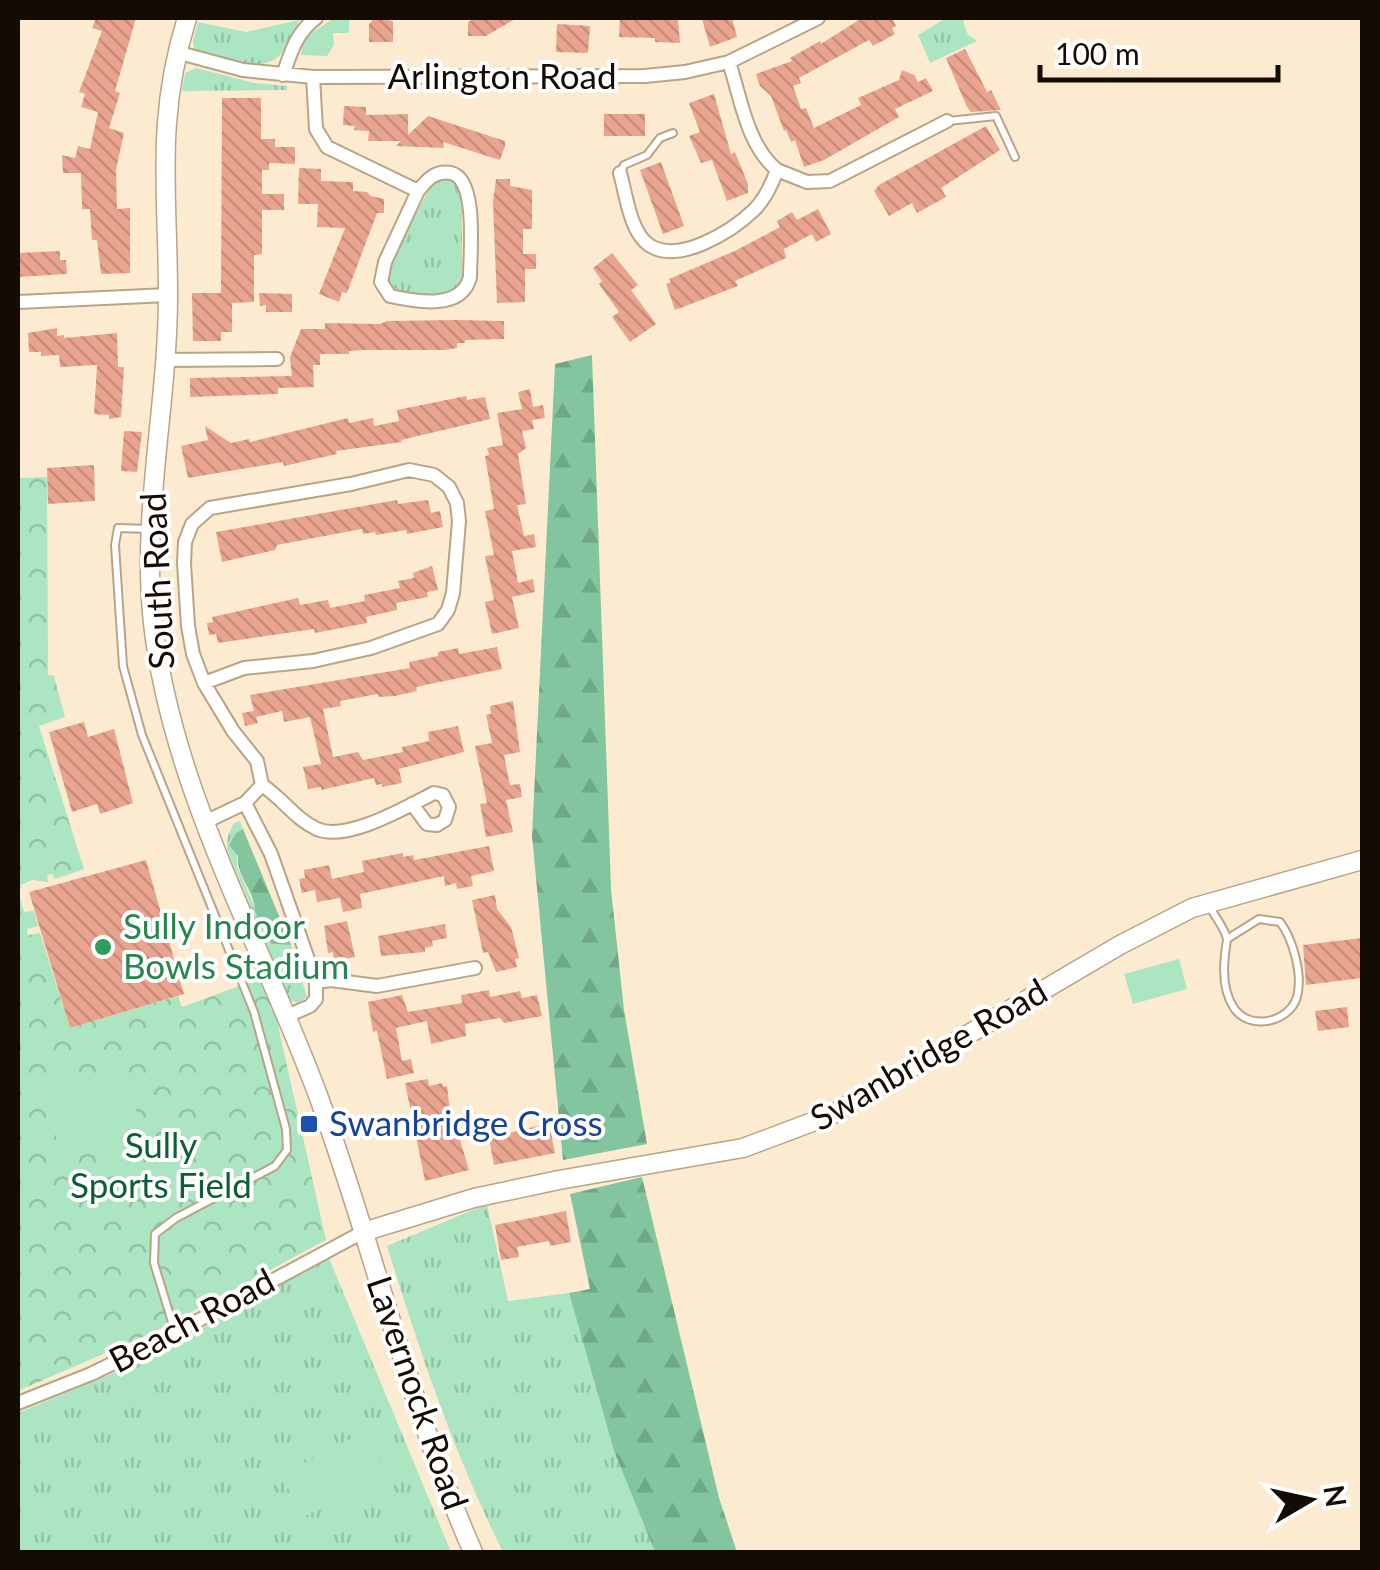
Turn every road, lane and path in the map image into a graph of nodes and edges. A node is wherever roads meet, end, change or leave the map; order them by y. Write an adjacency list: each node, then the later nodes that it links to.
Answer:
1 (187, 18): 4 (main road, South Road)
2 (316, 18): 6 (street)
3 (818, 18): 5 (street, Arlington Road)
4 (176, 52): 6 (street, Arlington Road); 14 (main road, South Road)
5 (728, 62): 7 (street, Arlington Road); 11 (street)
6 (283, 75): 7 (street, Arlington Road)
7 (313, 78): 13 (street)
8 (947, 121): 10 (lane); 11 (street)
9 (673, 133): 12 (lane)
10 (1015, 157)
11 (778, 170): 12 (street)
12 (620, 174)
13 (418, 191): 13 (street)
14 (168, 295): 15 (street); 17 (main road, South Road)
15 (18, 302)
16 (277, 358): 17 (street)
17 (165, 360): 18 (main road, South Road)
18 (150, 530): 23 (main road, South Road); 31 (lane)
19 (204, 683): 19 (street); 20 (street)
20 (262, 785): 21 (street); 22 (street)
21 (245, 802): 23 (street); 28 (street)
22 (412, 804)
23 (205, 822): 29 (main road, South Road)
24 (1362, 860): 25 (main road, Swanbridge Road)
25 (1207, 904): 26 (lane); 30 (main road, Swanbridge Road)
26 (1227, 939): 26 (lane)
27 (475, 968): 28 (street)
28 (316, 982): 29 (street)
29 (287, 1016): 30 (main road, South Road)
30 (363, 1232): 31 (street, Beach Road); 33 (main road, Lavernock Road)
31 (175, 1333): 32 (street, Beach Road)
32 (18, 1404)
33 (473, 1552)

